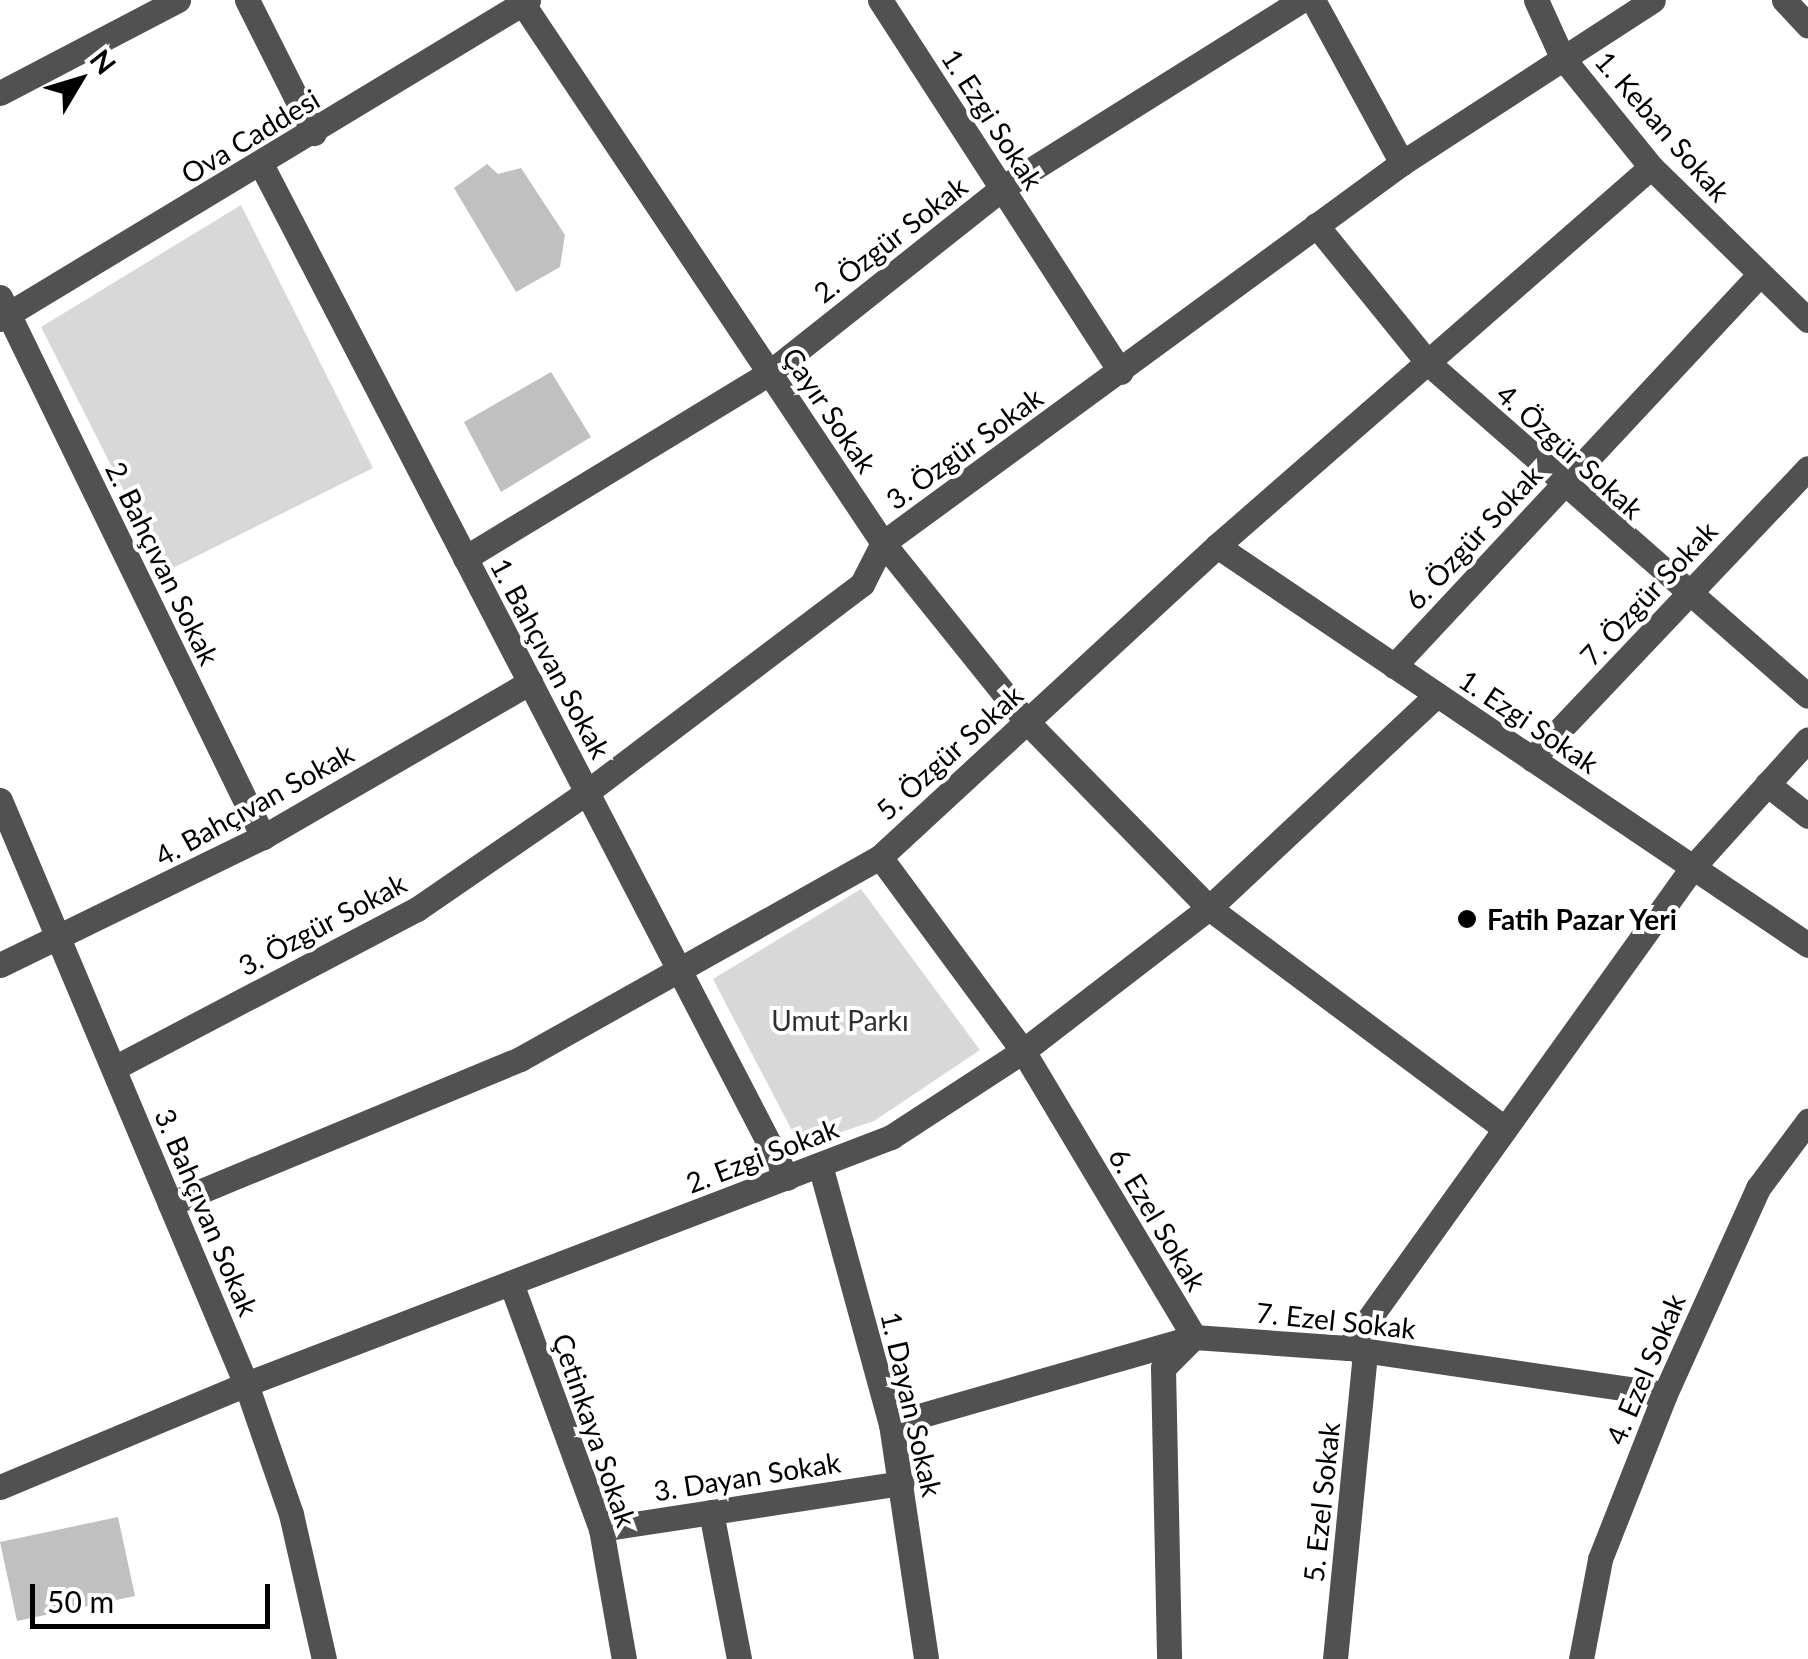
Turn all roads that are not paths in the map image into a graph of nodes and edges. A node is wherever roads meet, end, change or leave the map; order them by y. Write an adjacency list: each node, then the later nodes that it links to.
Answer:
1 (178, 0): 12 (street)
2 (248, 0): 13 (street)
3 (880, 0): 17 (street, 1. Ezgi Sokak)
4 (1302, 0): 17 (street, 2. Özgür Sokak)
5 (1312, 0): 14 (street)
6 (1536, 0): 11 (street, 1. Keban Sokak)
7 (1652, 0): 11 (street, 3. Özgür Sokak)
8 (1784, 0): 10 (street)
9 (525, 2): 13 (street, Ova Caddesi); 23 (street, Çayır Sokak)
10 (1808, 26)
11 (1562, 56): 14 (street, 3. Özgür Sokak); 16 (street, 1. Keban Sokak)
12 (0, 94)
13 (314, 134): 15 (street, Ova Caddesi)
14 (1402, 163): 18 (street, 3. Özgür Sokak)
15 (262, 166): 20 (street, Ova Caddesi); 29 (street, 1. Bahçıvan Sokak)
16 (1651, 167): 19 (street, 1. Keban Sokak); 22 (street, 5. Özgür Sokak)
17 (1002, 188): 23 (street, 2. Özgür Sokak); 24 (street, 1. Ezgi Sokak)
18 (1316, 225): 22 (street, 4. Özgür Sokak); 24 (street, 3. Özgür Sokak)
19 (1760, 274): 21 (street, 1. Keban Sokak); 26 (street, 6. Özgür Sokak)
20 (3, 310): 42 (street, 2. Bahçıvan Sokak)
21 (1808, 320)
22 (1428, 363): 26 (street, 4. Özgür Sokak); 28 (street, 5. Özgür Sokak)
23 (769, 372): 27 (street, Çayır Sokak); 29 (street, 2. Özgür Sokak)
24 (1121, 372): 27 (street, 3. Özgür Sokak)
25 (1808, 468): 30 (street, 7. Özgür Sokak)
26 (1562, 484): 30 (street, 4. Özgür Sokak); 31 (street, 6. Özgür Sokak)
27 (883, 542): 35 (street, Çayır Sokak); 39 (street, 3. Özgür Sokak)
28 (1217, 546): 31 (street, 1. Ezgi Sokak); 35 (street, 5. Özgür Sokak)
29 (466, 558): 32 (street, 1. Bahçıvan Sokak)
30 (1686, 596): 34 (street, 4. Özgür Sokak); 37 (street, 7. Özgür Sokak)
31 (1394, 666): 33 (street, 1. Ezgi Sokak)
32 (530, 682): 39 (street, 1. Bahçıvan Sokak); 42 (street, 4. Bahçıvan Sokak)
33 (1437, 695): 37 (street, 1. Ezgi Sokak); 45 (street, 2. Ezgi Sokak)
34 (1808, 696)
35 (1027, 722): 43 (street, 5. Özgür Sokak); 45 (street, Çayır Sokak)
36 (1808, 740): 38 (street)
37 (1532, 759): 44 (street, 1. Ezgi Sokak)
38 (1768, 784): 41 (street); 44 (street)
39 (587, 792): 49 (street, 1. Bahçıvan Sokak); 51 (street, 3. Özgür Sokak)
40 (0, 800): 46 (street, 3. Bahçıvan Sokak)
41 (1808, 816)
42 (264, 838): 46 (street, 4. Bahçıvan Sokak)
43 (880, 856): 49 (street, 5. Özgür Sokak); 50 (street, 6. Ezel Sokak)
44 (1692, 868): 47 (street, 1. Ezgi Sokak); 53 (street)
45 (1209, 908): 50 (street, 2. Ezgi Sokak); 53 (street, Çayır Sokak)
46 (61, 939): 48 (street, 4. Bahçıvan Sokak); 51 (street, 3. Bahçıvan Sokak)
47 (1808, 945)
48 (0, 965)
49 (681, 972): 55 (street, 1. Bahçıvan Sokak); 56 (street, 5. Özgür Sokak)
50 (1023, 1051): 54 (street, 2. Ezgi Sokak); 58 (street, 6. Ezel Sokak)
51 (114, 1068): 56 (street, 3. Bahçıvan Sokak)
52 (1808, 1122): 61 (street, 4. Ezel Sokak)
53 (1506, 1129): 59 (street)
54 (820, 1165): 55 (street, 2. Ezgi Sokak); 62 (street, 1. Dayan Sokak)
55 (788, 1178): 57 (street, 2. Ezgi Sokak)
56 (170, 1204): 60 (street, 3. Bahçıvan Sokak)
57 (511, 1283): 60 (street, 2. Ezgi Sokak); 66 (street, Çetinkaya Sokak)
58 (1194, 1337): 59 (street, 7. Ezel Sokak); 62 (street, 7. Ezel Sokak); 71 (street)
59 (1357, 1350): 61 (street, 7. Ezel Sokak); 72 (street, 5. Ezel Sokak)
60 (246, 1384): 64 (street, 2. Ezgi Sokak); 67 (street, 3. Bahçıvan Sokak)
61 (1664, 1394): 73 (street, 4. Ezel Sokak)
62 (891, 1424): 63 (street, 1. Dayan Sokak)
63 (902, 1483): 65 (street, 3. Dayan Sokak); 70 (street, 1. Dayan Sokak)
64 (0, 1488)
65 (710, 1512): 66 (street, 3. Dayan Sokak); 69 (street)
66 (600, 1529): 68 (street, Çetinkaya Sokak)
67 (324, 1659)
68 (624, 1659)
69 (740, 1659)
70 (926, 1659)
71 (1169, 1659)
72 (1335, 1659)
73 (1582, 1659)

